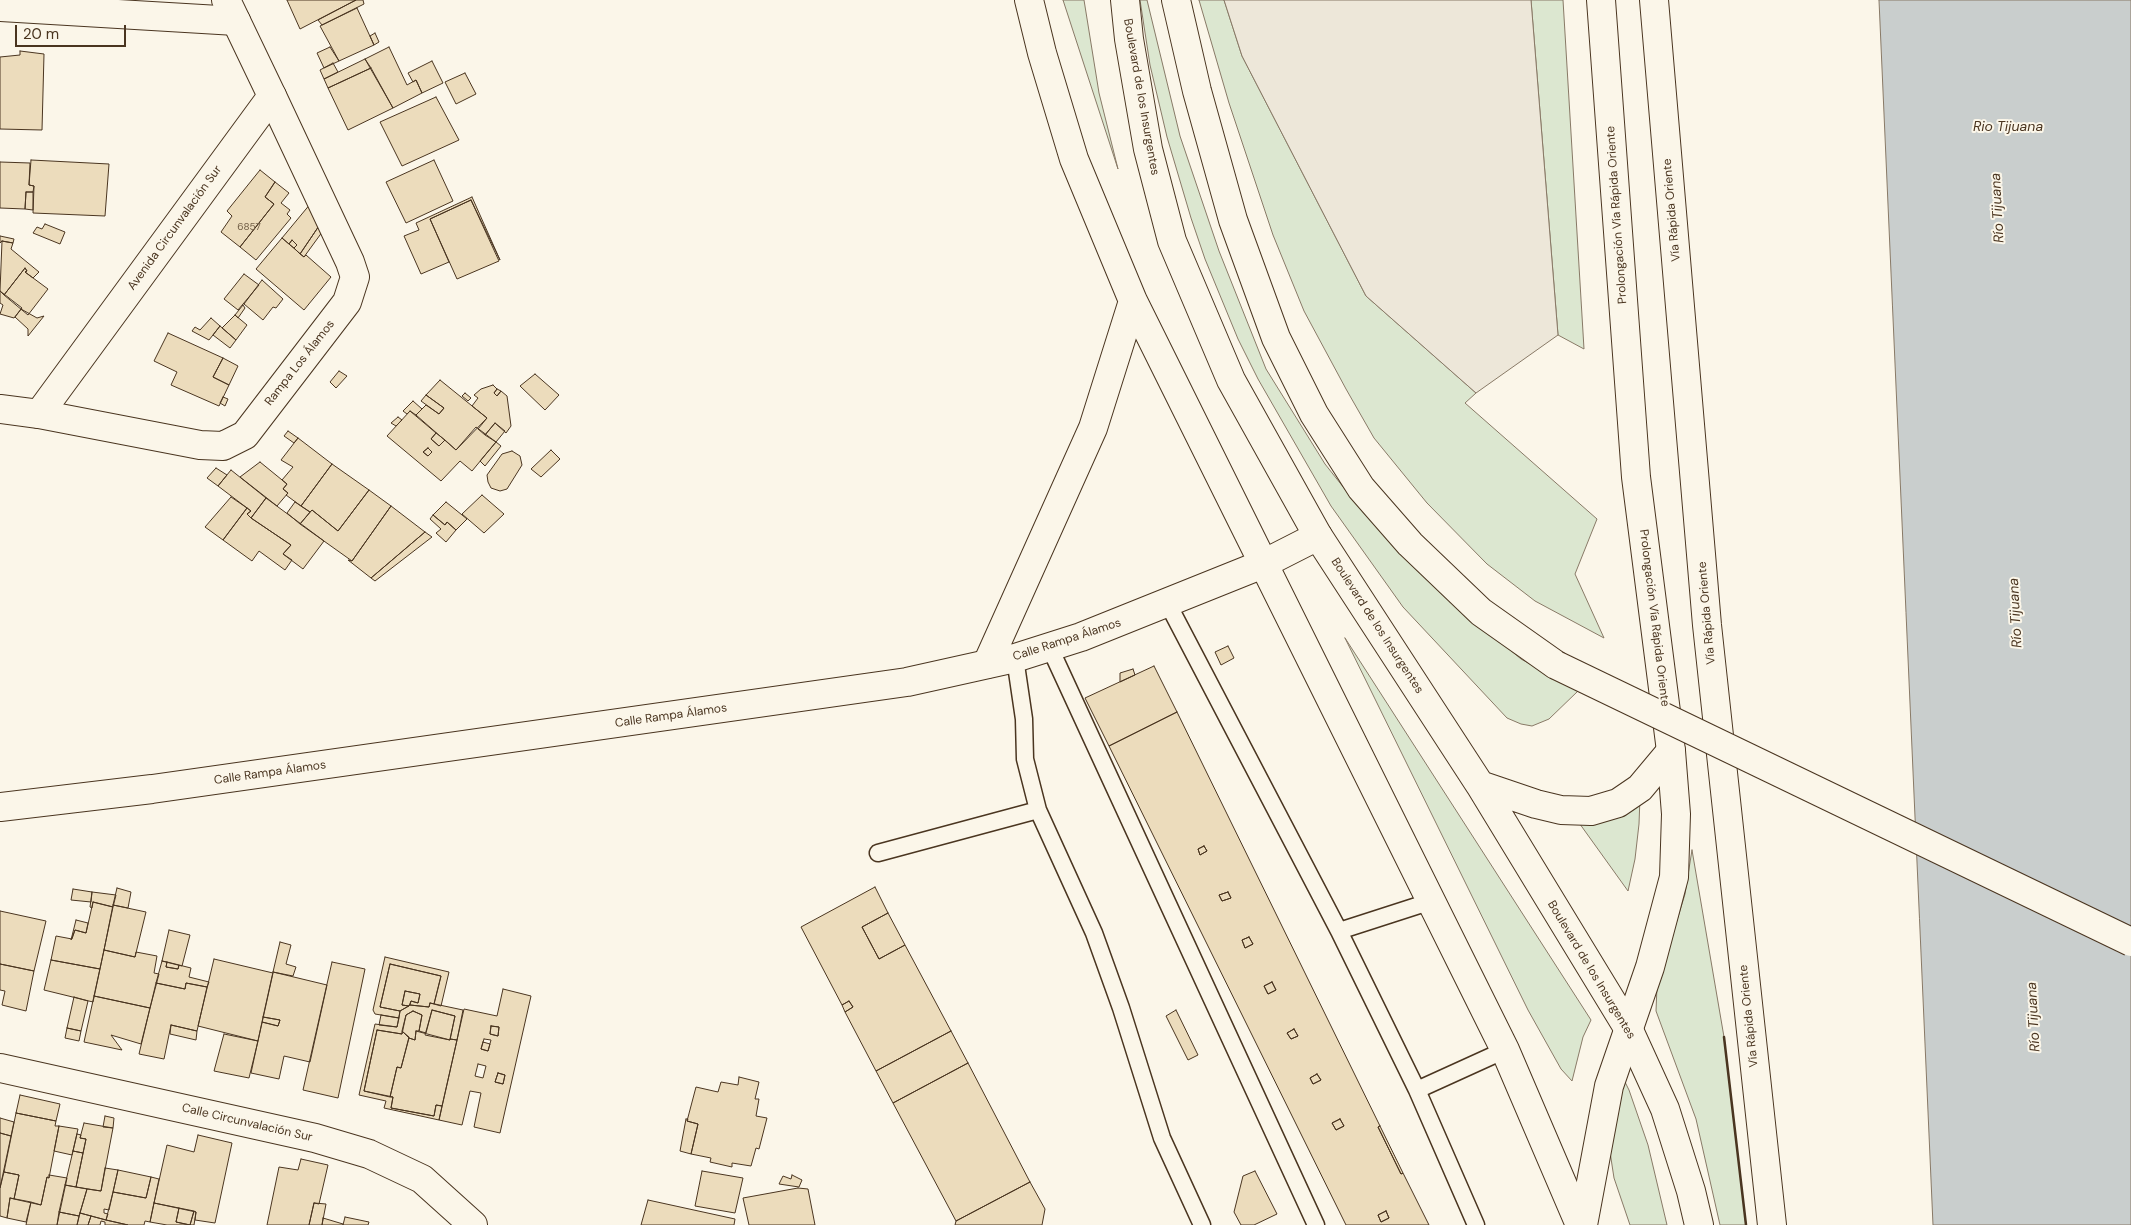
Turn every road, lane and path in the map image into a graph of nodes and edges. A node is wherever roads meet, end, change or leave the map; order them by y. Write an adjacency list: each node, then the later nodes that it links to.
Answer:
1 (1029, 0): 9 (main road)
2 (1125, 0): 12 (main road, Boulevard de los Insurgentes)
3 (1176, 0): 25 (main road, bridge)
4 (1601, 0): 18 (main road, Prolongación Vía Rápida Oriente)
5 (1654, 0): 36 (main road, Vía Rápida Oriente)
6 (0, 7): 7 (main road)
7 (231, 10): 8 (main road)
8 (272, 96): 11 (main road, Avenida Circunvalación Sur); 11 (main road, Rampa Los Álamos)
9 (1134, 302): 13 (main road); 17 (main road)
10 (0, 409): 11 (main road)
11 (39, 414)
12 (1318, 536): 13 (main road, Calle Rampa Álamos); 19 (main road, Boulevard de los Insurgentes)
13 (1263, 564): 14 (main road, Calle Rampa Álamos); 23 (main road)
14 (1168, 604): 15 (main road, Calle Rampa Álamos); 24 (lane)
15 (1050, 648): 16 (main road, Calle Rampa Álamos); 32 (lane)
16 (1015, 658): 17 (main road, Calle Rampa Álamos); 21 (lane)
17 (987, 664): 20 (main road, Calle Rampa Álamos)
18 (1671, 751): 19 (main road); 26 (main road, Prolongación Vía Rápida Oriente)
19 (1480, 785): 26 (main road, Boulevard de los Insurgentes)
20 (0, 807)
21 (1038, 810): 22 (lane); 31 (lane)
22 (878, 853)
23 (1432, 901): 24 (lane); 27 (main road)
24 (1339, 931): 29 (lane)
25 (2131, 942)
26 (1628, 1028): 34 (main road, Prolongación Vía Rápida Oriente); 35 (main road, Boulevard de los Insurgentes)
27 (1505, 1050): 29 (lane); 34 (main road)
28 (0, 1068): 30 (main road, Calle Circunvalación Sur)
29 (1417, 1090): 33 (lane)
30 (473, 1225)
31 (1202, 1225)
32 (1316, 1225)
33 (1476, 1225)
34 (1581, 1225)
35 (1699, 1225)
36 (1772, 1225)

